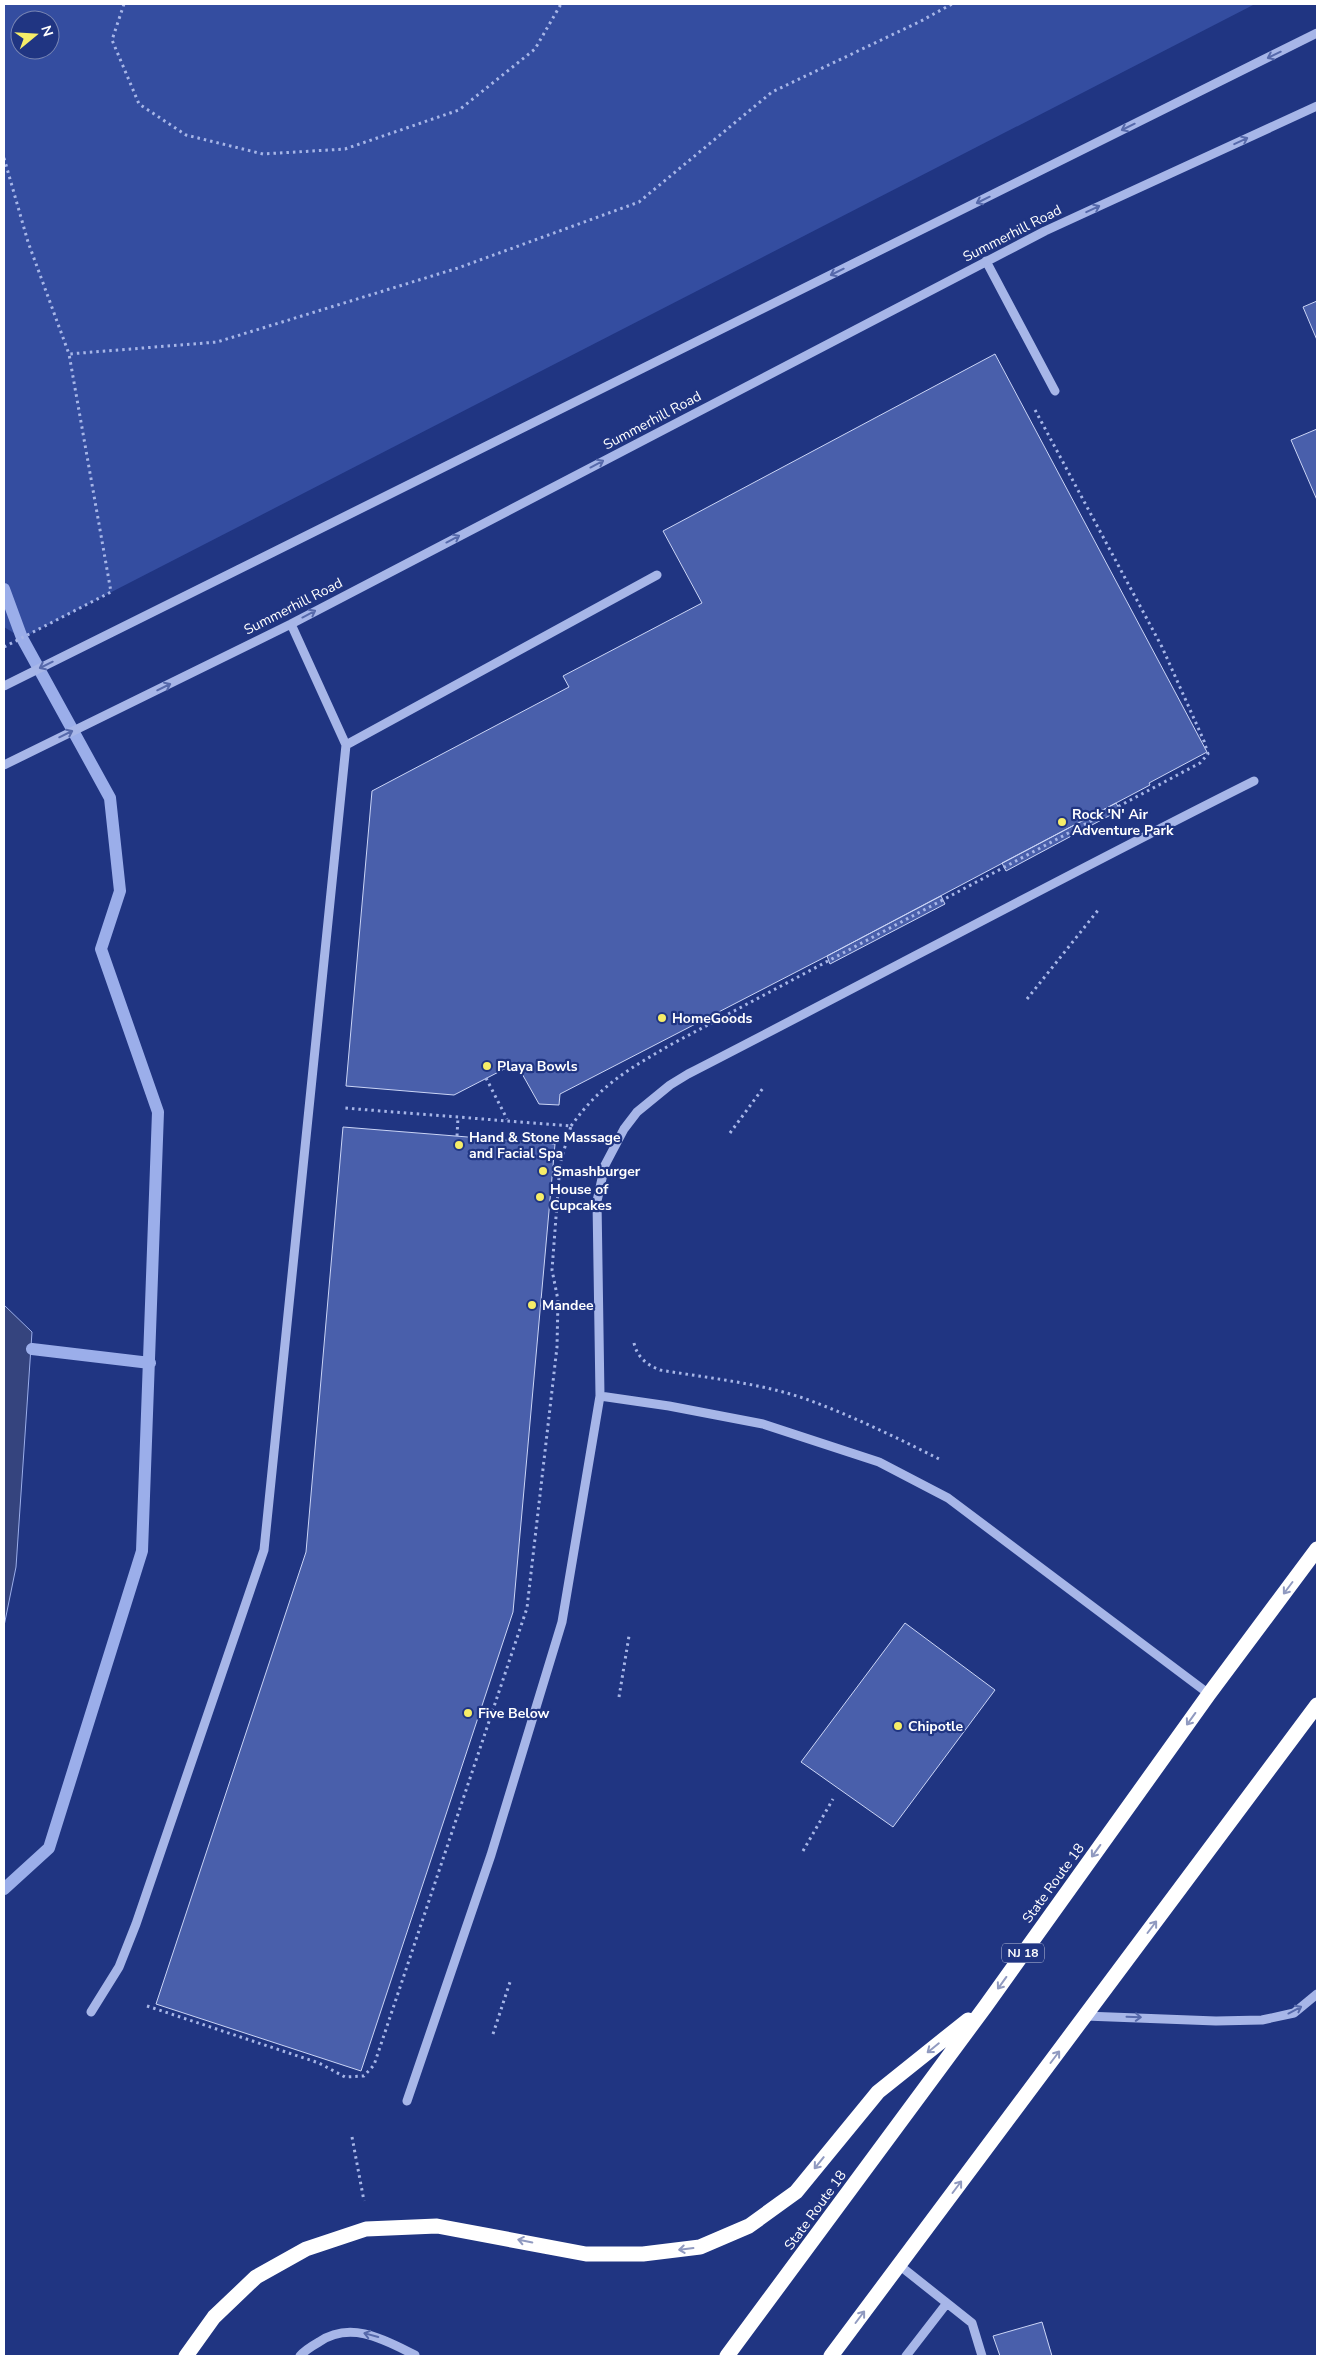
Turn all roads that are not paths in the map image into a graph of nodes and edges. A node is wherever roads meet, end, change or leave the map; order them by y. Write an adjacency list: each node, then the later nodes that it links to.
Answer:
1 (1317, 33): 7 (street, one-way to 7)
2 (1317, 106): 3 (street, Summerhill Road, one-way to 2)
3 (986, 261): 4 (street); 6 (street, Summerhill Road, one-way to 3)
4 (1055, 391)
5 (657, 575): 8 (street)
6 (291, 624): 8 (street); 9 (street, Summerhill Road, one-way to 6)
7 (4, 686)
8 (346, 745): 17 (street)
9 (4, 765)
10 (1254, 781): 11 (street)
11 (600, 1396): 13 (street); 19 (street)
12 (1317, 1549): 13 (highway, State Route 18 / NJ 18, one-way to 13)
13 (1209, 1694): 16 (highway, State Route 18 / NJ 18, one-way to 16)
14 (1317, 1705): 18 (highway, one-way to 14)
15 (1317, 1994): 18 (street, one-way to 15)
16 (984, 2007): 23 (highway, one-way to 23); 25 (highway, State Route 18 / NJ 18)
17 (91, 2012)
18 (1085, 2016): 20 (highway, one-way to 18)
19 (407, 2101)
20 (899, 2265): 21 (street); 26 (highway, one-way to 20)
21 (947, 2303): 27 (street); 28 (street)
22 (415, 2355): 24 (street, one-way to 24)
23 (186, 2356)
24 (300, 2356)
25 (727, 2356)
26 (831, 2356)
27 (906, 2356)
28 (982, 2356)

